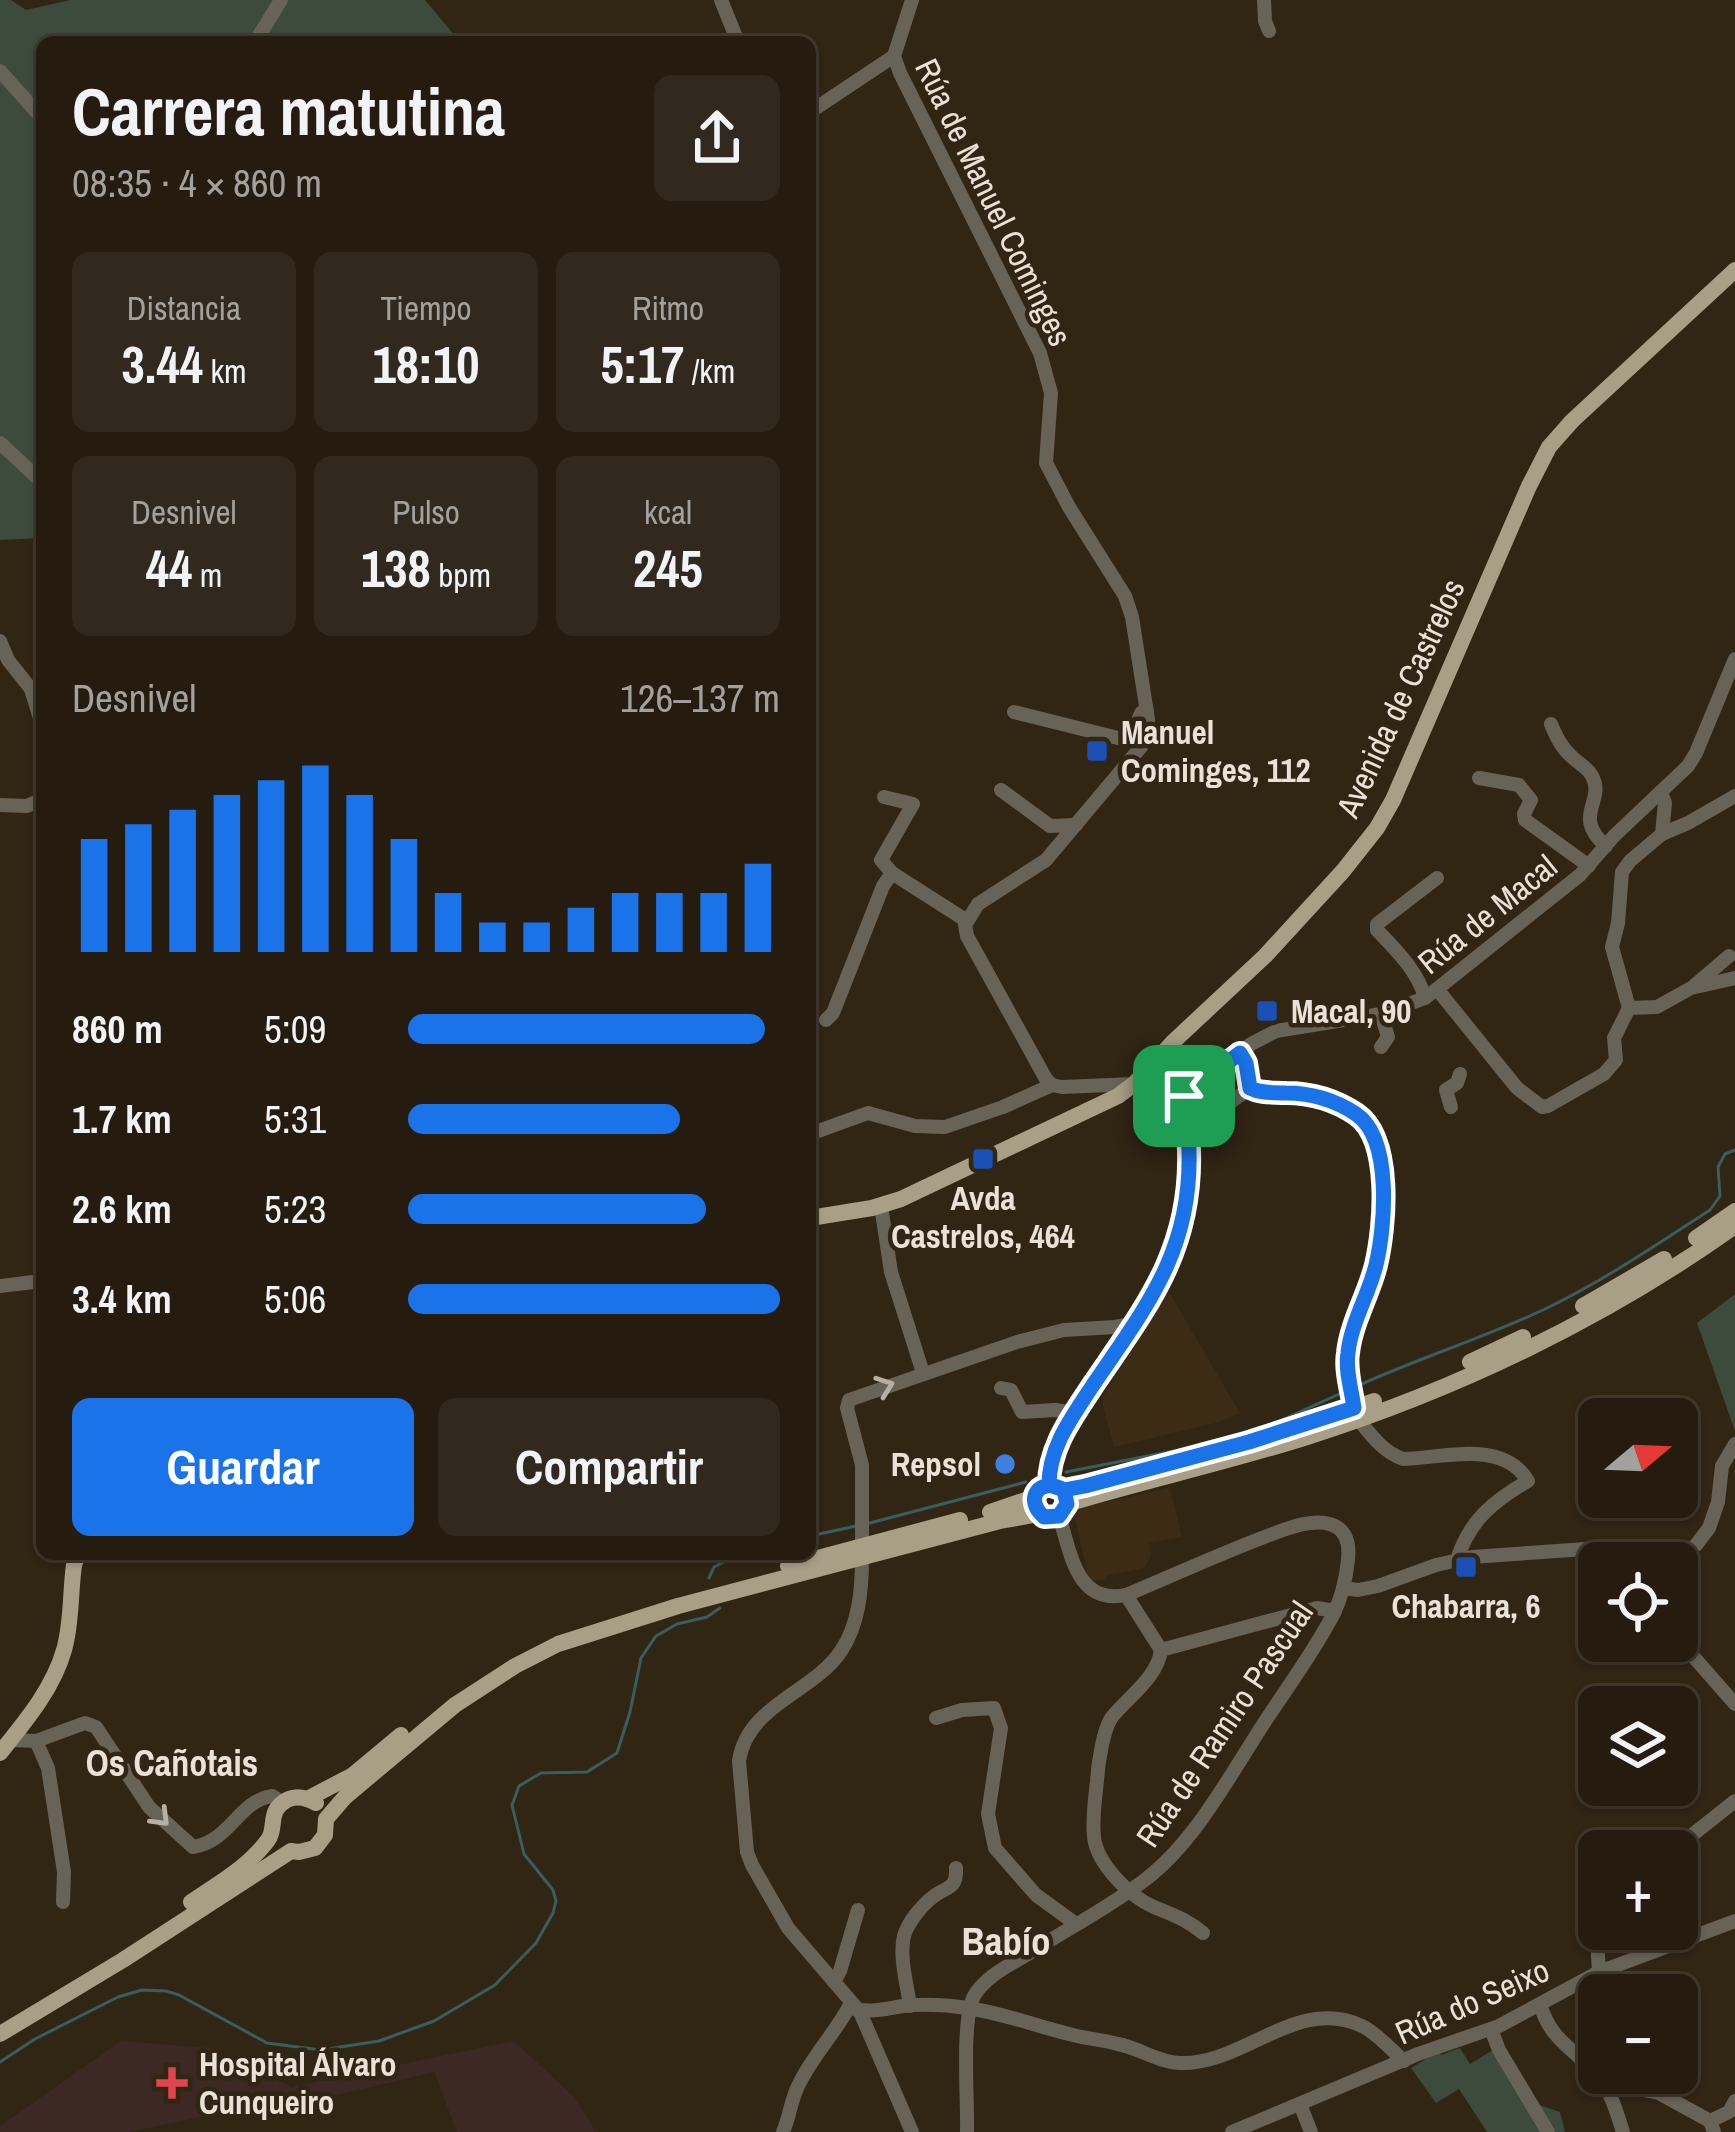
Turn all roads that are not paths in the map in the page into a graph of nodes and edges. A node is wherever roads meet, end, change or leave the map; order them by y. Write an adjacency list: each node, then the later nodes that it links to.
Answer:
1 (281, 0): 6 (street)
2 (721, 0): 7 (street)
3 (912, 0): 8 (street, Rúa de Manuel Cominges)
4 (1264, 0): 5 (street)
5 (1269, 31)
6 (259, 36)
7 (735, 36)
8 (894, 56): 10 (street); 13 (street, Rúa de Manuel Cominges)
9 (0, 71): 11 (street)
10 (816, 108)
11 (36, 111)
12 (1735, 270): 46 (main road, Avenida de Castrelos)
13 (1047, 375): 14 (street); 20 (street, Rúa de Manuel Cominges)
14 (1040, 394)
15 (0, 443): 16 (street)
16 (36, 476)
17 (0, 641): 19 (street)
18 (1735, 659): 25 (street, Rúa de Macal)
19 (36, 705)
20 (1147, 711): 21 (street); 30 (street, Rúa de Manuel Cominges)
21 (1013, 712)
22 (1551, 724): 32 (street)
23 (1479, 778): 33 (street)
24 (1001, 790): 30 (street)
25 (1661, 792): 31 (street); 32 (street, Rúa de Macal)
26 (884, 796): 34 (street)
27 (1734, 799): 31 (street)
28 (36, 802): 29 (street)
29 (0, 805)
30 (1076, 825): 36 (street, Rúa de Manuel Cominges)
31 (1662, 834): 41 (street)
32 (1606, 846): 33 (street, Rúa de Macal)
33 (1589, 866): 40 (street, Rúa de Macal)
34 (892, 873): 36 (street); 43 (street)
35 (1437, 878): 40 (street)
36 (967, 921): 49 (street)
37 (1729, 956): 39 (street)
38 (1735, 978): 39 (street)
39 (1691, 988): 41 (street)
40 (1431, 993): 41 (street); 42 (street, Rúa de Macal)
41 (1629, 1007)
42 (1381, 1014): 44 (street); 45 (street, Rúa de Macal)
43 (826, 1020)
44 (1381, 1047)
45 (1240, 1053): 50 (street); 51 (street, Rúa de Macal)
46 (1161, 1058): 48 (main road, Avenida de Castrelos); 51 (street)
47 (1460, 1074): 52 (street)
48 (1134, 1084): 49 (street); 55 (main road, Avenida de Castrelos)
49 (1052, 1085): 54 (street)
50 (1250, 1088): 53 (street); 64 (street)
51 (1184, 1096): 53 (street)
52 (1450, 1107)
53 (1188, 1124): 61 (street)
54 (816, 1132)
55 (881, 1205): 57 (main road, Avenida de Castrelos); 62 (street)
56 (1735, 1211): 64 (main road)
57 (816, 1217)
58 (1735, 1226): 64 (main road)
59 (36, 1282): 60 (street)
60 (0, 1286)
61 (1136, 1323): 62 (street); 65 (street)
62 (923, 1373): 68 (street, one-way to 62)
63 (1001, 1388): 65 (street)
64 (1354, 1401): 67 (main road); 76 (street)
65 (1074, 1414): 67 (street)
66 (1735, 1444): 69 (street)
67 (1052, 1501): 68 (main road); 78 (street)
68 (862, 1539): 71 (main road); 72 (main road); 102 (street)
69 (1696, 1542)
70 (1578, 1550): 76 (street)
71 (816, 1553)
72 (816, 1556)
73 (77, 1560): 85 (main road)
74 (792, 1560): 86 (main road)
75 (804, 1560): 89 (main road)
76 (1457, 1560): 77 (street)
77 (1343, 1588): 78 (street, Rúa de Ramiro Pascual); 79 (street, Rúa de Ramiro Pascual)
78 (1126, 1595): 80 (street)
79 (1335, 1611): 80 (street); 94 (street, Rúa de Ramiro Pascual)
80 (1160, 1650): 94 (street)
81 (1698, 1662): 82 (street)
82 (1735, 1703)
83 (936, 1718): 98 (street)
84 (36, 1741): 85 (street); 88 (street, one-way to 88); 95 (street)
85 (5, 1747)
86 (309, 1798): 88 (main road); 89 (main road)
87 (1735, 1801): 90 (street)
88 (283, 1802): 91 (main road)
89 (326, 1819): 92 (main road)
90 (1698, 1830)
91 (273, 1833): 92 (main road); 107 (main road)
92 (291, 1851): 109 (main road)
93 (956, 1868): 104 (street)
94 (1130, 1891): 98 (street, Rúa de Ramiro Pascual); 99 (street)
95 (63, 1902)
96 (858, 1910): 102 (street)
97 (1735, 1921): 101 (street, Rúa do Seixo)
98 (1076, 1924): 105 (street, Rúa de Ramiro Pascual)
99 (1203, 1933)
100 (1598, 1950): 101 (street)
101 (1599, 1972): 103 (street, Rúa do Seixo)
102 (834, 1982): 106 (street)
103 (1540, 2004): 108 (street, Rúa do Seixo); 110 (street)
104 (910, 2006): 105 (street); 106 (street)
105 (970, 2008): 111 (street); 120 (street)
106 (860, 2012): 118 (street); 119 (street)
107 (0, 2021)
108 (1491, 2029): 111 (street, Rúa do Seixo); 122 (street)
109 (0, 2038)
110 (1578, 2056)
111 (1404, 2061): 115 (street, Rúa do Seixo)
112 (1609, 2094): 123 (street)
113 (1661, 2094): 116 (street)
114 (1735, 2102): 116 (street)
115 (1300, 2104): 117 (street); 121 (street, Rúa do Seixo)
116 (1712, 2127)
117 (1306, 2130)
118 (783, 2132)
119 (912, 2132)
120 (967, 2132)
121 (1232, 2132)
122 (1548, 2132)
123 (1623, 2132)

